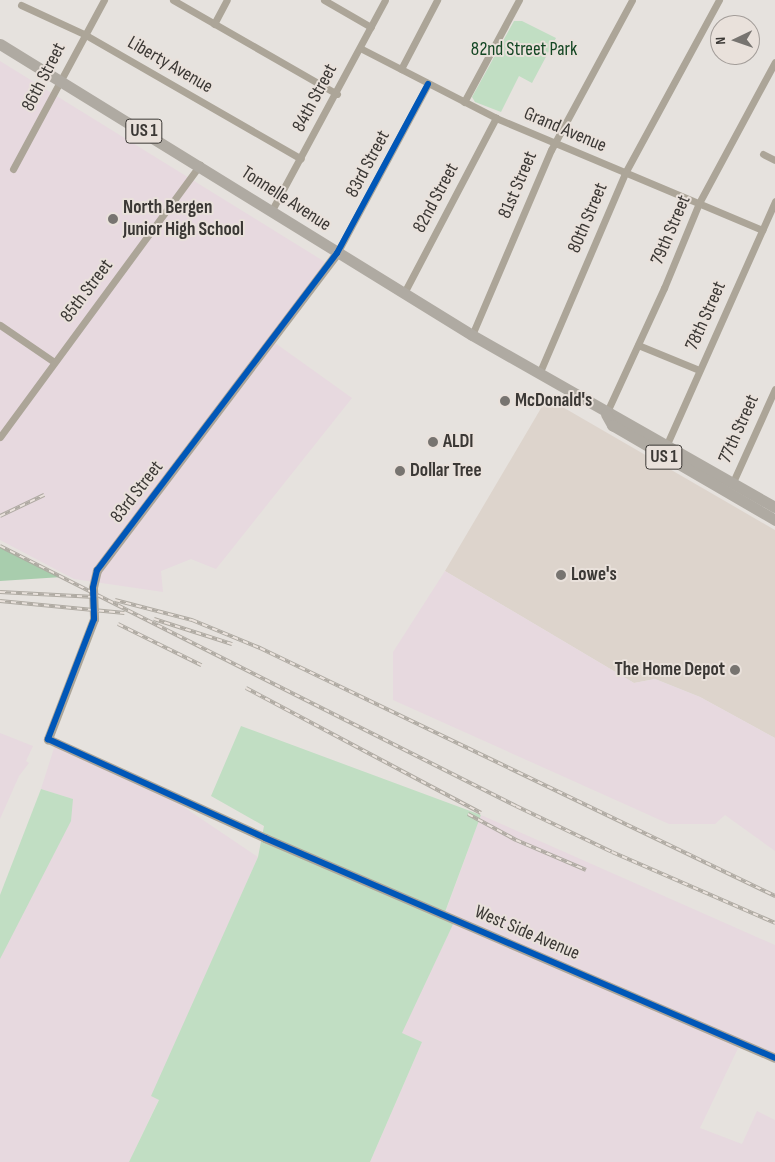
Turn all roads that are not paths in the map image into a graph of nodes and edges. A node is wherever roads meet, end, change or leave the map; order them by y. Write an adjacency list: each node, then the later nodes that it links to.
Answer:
1 (104, 0): 13 (street, 86th Street)
2 (174, 0): 11 (street)
3 (227, 0): 11 (street)
4 (324, 0): 12 (street)
5 (386, 0): 12 (street, 84th Street)
6 (437, 0): 17 (street)
7 (519, 0): 21 (street)
8 (632, 0): 23 (street, 81st Street)
9 (719, 0): 29 (street, 80th Street)
10 (21, 5): 13 (street, Liberty Avenue)
11 (214, 24): 20 (street)
12 (371, 27): 15 (street, 84th Street)
13 (84, 34): 18 (street, 86th Street); 25 (street, Liberty Avenue)
14 (0, 44): 18 (main road, Tonnelle Avenue / US 1)
15 (360, 48): 17 (street, Grand Avenue); 20 (street, 84th Street)
16 (775, 62): 31 (street, 79th Street)
17 (401, 69): 19 (street, Grand Avenue)
18 (59, 79): 27 (main road, Tonnelle Avenue / US 1); 28 (street, 86th Street)
19 (428, 84): 21 (street, Grand Avenue); 34 (street, 83rd Street)
20 (337, 94): 25 (street, 84th Street)
21 (464, 102): 22 (street, Grand Avenue)
22 (496, 118): 23 (street, Grand Avenue); 35 (street, 82nd Street)
23 (554, 143): 29 (street, Grand Avenue); 37 (street, 81st Street)
24 (763, 154): 26 (street)
25 (301, 159): 32 (street, 84th Street)
26 (775, 160)
27 (200, 165): 32 (main road, Tonnelle Avenue / US 1); 39 (street, 85th Street)
28 (13, 169)
29 (625, 173): 31 (street, Grand Avenue); 41 (street, 80th Street)
30 (775, 201): 33 (street, 78th Street)
31 (699, 203): 33 (street, Grand Avenue); 38 (street, 79th Street)
32 (272, 210): 34 (main road, Tonnelle Avenue / US 1)
33 (762, 230): 40 (street, 78th Street)
34 (337, 253): 35 (main road, Tonnelle Avenue / US 1); 49 (street, 83rd Street)
35 (404, 293): 37 (main road, Tonnelle Avenue / US 1)
36 (0, 325): 39 (street)
37 (472, 335): 41 (main road, Tonnelle Avenue / US 1)
38 (638, 345): 40 (street); 43 (street, 79th Street)
39 (54, 362): 44 (street, 85th Street)
40 (699, 370): 45 (street, 78th Street)
41 (538, 374): 43 (main road, Tonnelle Avenue / US 1)
42 (775, 388): 46 (street, 77th Street)
43 (606, 414): 45 (main road, Tonnelle Avenue / US 1); 48 (main road, Tonnelle Avenue / US 1)
44 (0, 437)
45 (667, 444): 46 (main road, Tonnelle Avenue / US 1)
46 (733, 482): 47 (main road, Tonnelle Avenue / US 1)
47 (775, 507)
48 (775, 520)
49 (265, 838): 50 (street, West Side Avenue)
50 (775, 1058)

